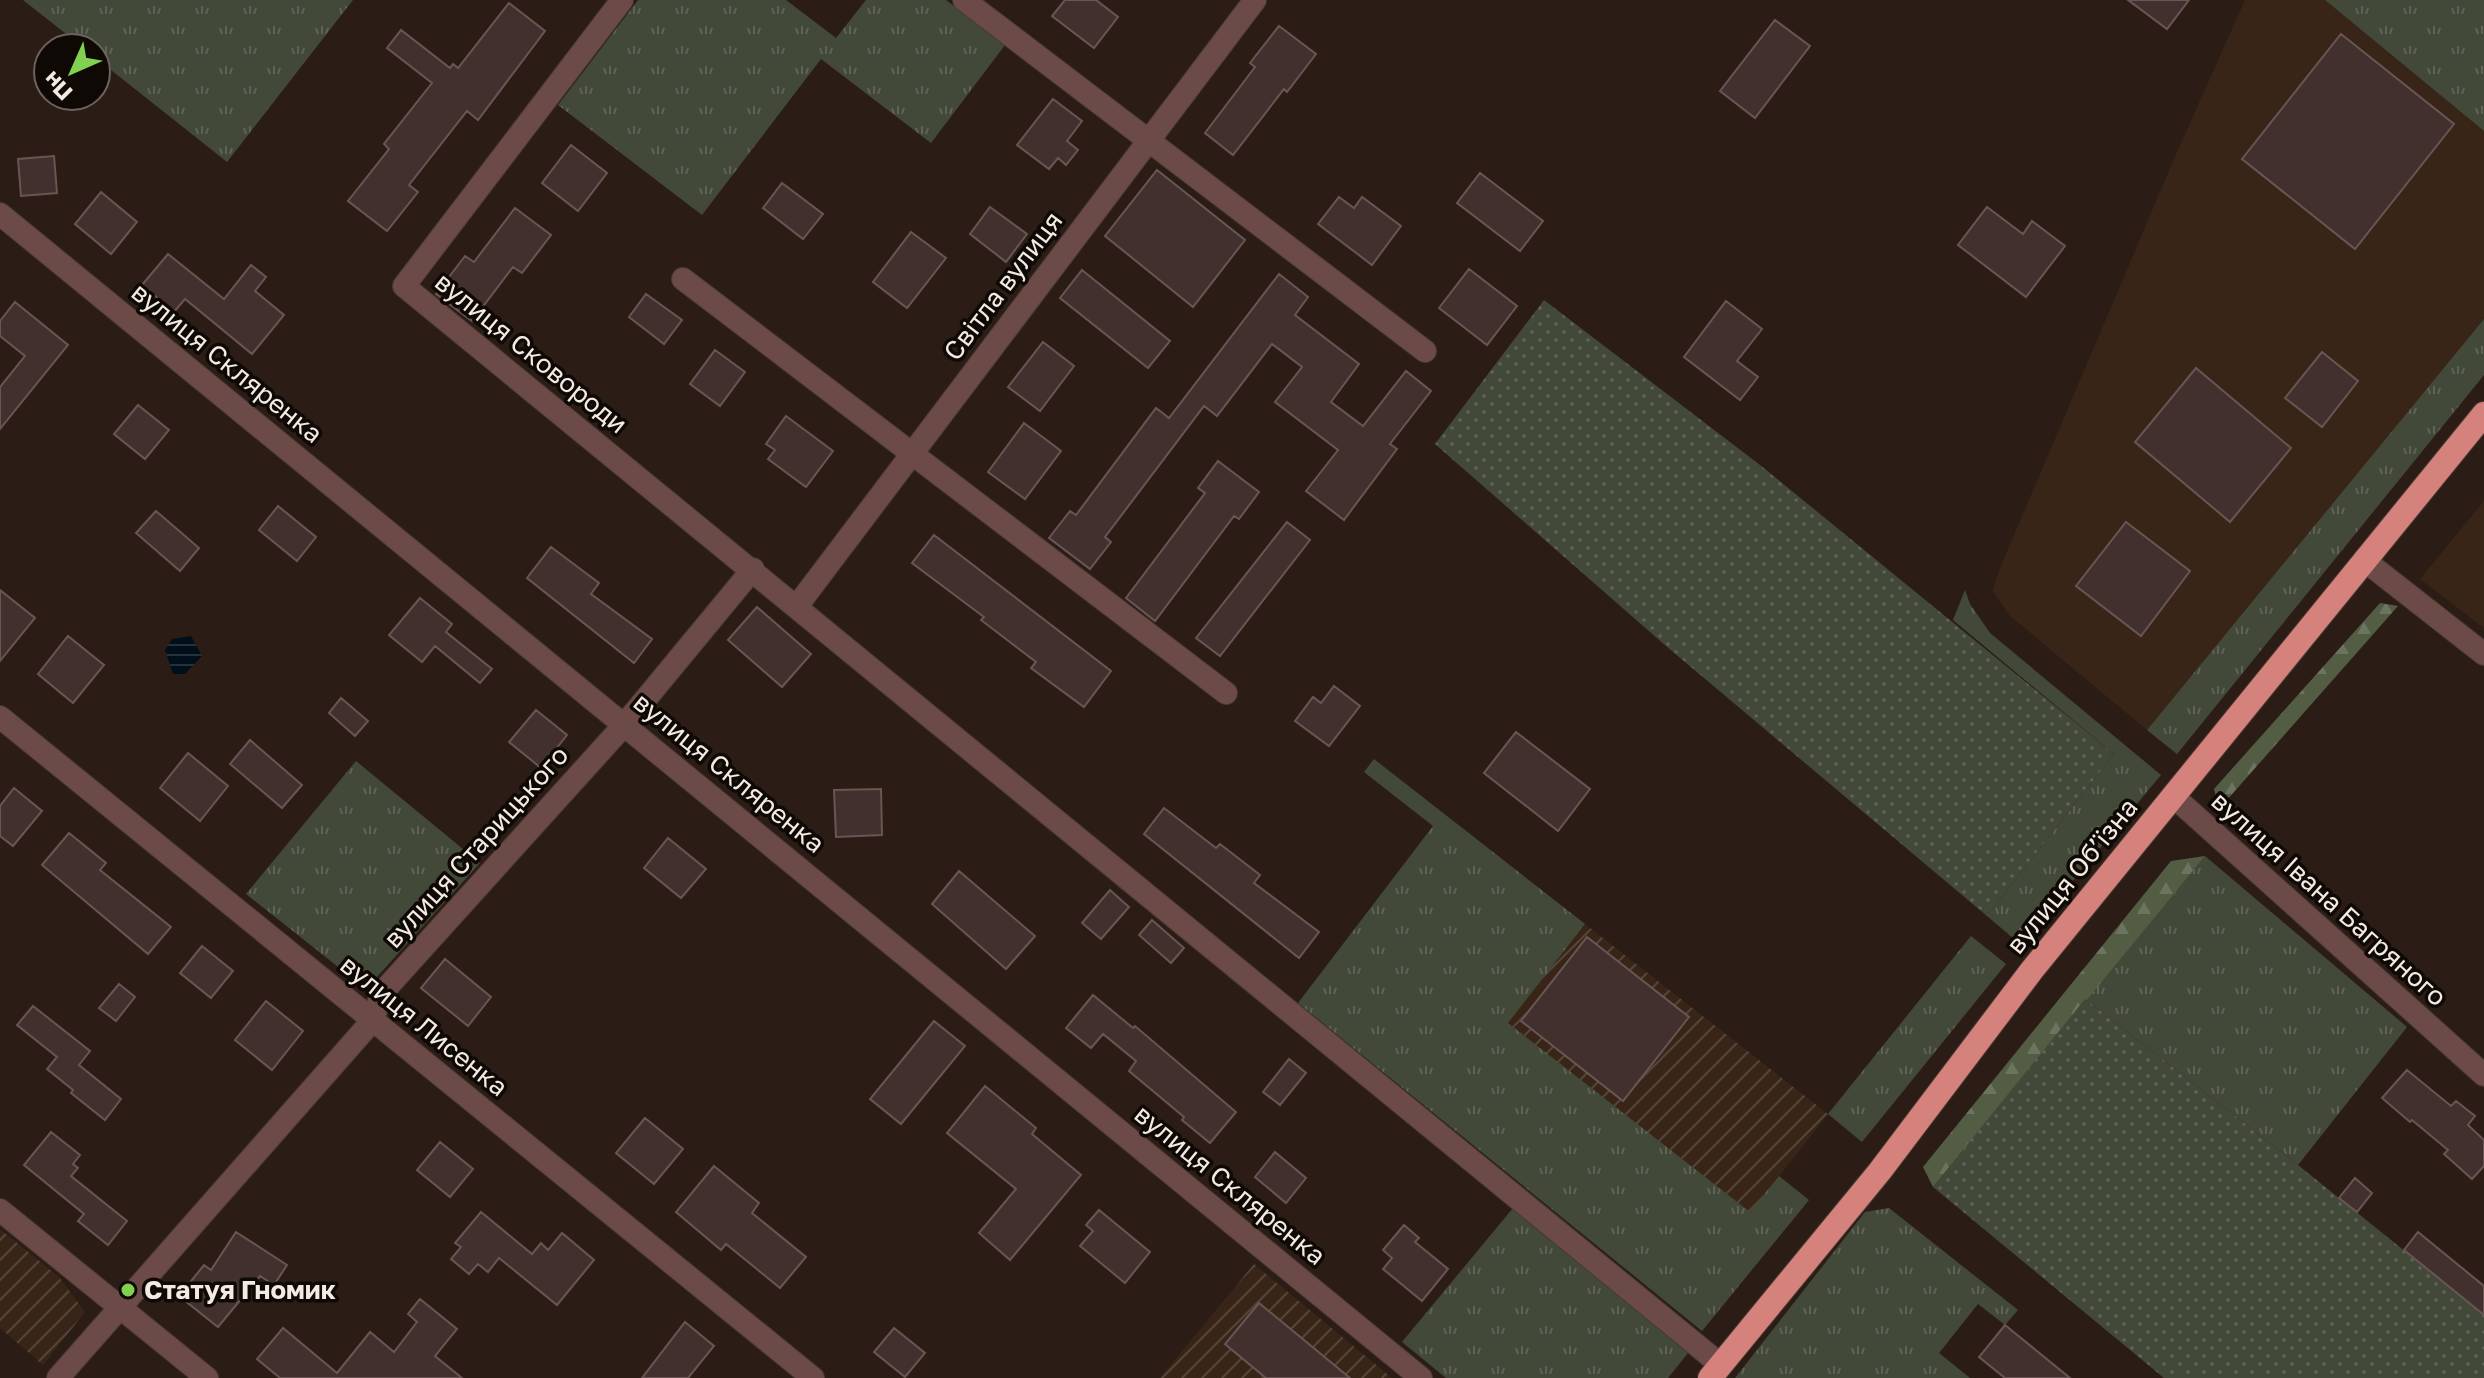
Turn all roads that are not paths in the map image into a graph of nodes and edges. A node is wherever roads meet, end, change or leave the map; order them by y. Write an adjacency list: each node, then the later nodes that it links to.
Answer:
1 (622, 0): 11 (street, вулиця Сковороди)
2 (964, 0): 4 (street)
3 (1255, 0): 4 (street, Світла вулиця)
4 (1149, 141): 7 (street); 9 (street, Світла вулиця)
5 (0, 214): 16 (street, вулиця Скляренка)
6 (683, 279): 9 (street)
7 (1425, 351)
8 (2484, 414): 10 (highway, вулиця Об’їзна)
9 (911, 453): 12 (street, Світла вулиця); 14 (street)
10 (2364, 560): 13 (street); 17 (highway, вулиця Об’їзна)
11 (753, 569): 12 (street); 16 (street, вулиця Старицького)
12 (797, 606): 22 (street)
13 (2484, 654)
14 (1226, 693)
15 (0, 717): 18 (street, вулиця Лисенка)
16 (625, 724): 18 (street, вулиця Старицького); 26 (street, вулиця Скляренка)
17 (2173, 796): 19 (street, вулиця Івана Багряного); 22 (highway, вулиця Об’їзна)
18 (373, 1020): 21 (street, вулиця Старицького); 25 (street, вулиця Лисенка)
19 (2484, 1075)
20 (0, 1210): 21 (street)
21 (119, 1307): 23 (street, вулиця Старицького); 24 (street)
22 (1716, 1371)
23 (58, 1378)
24 (207, 1378)
25 (813, 1378)
26 (1421, 1378)

